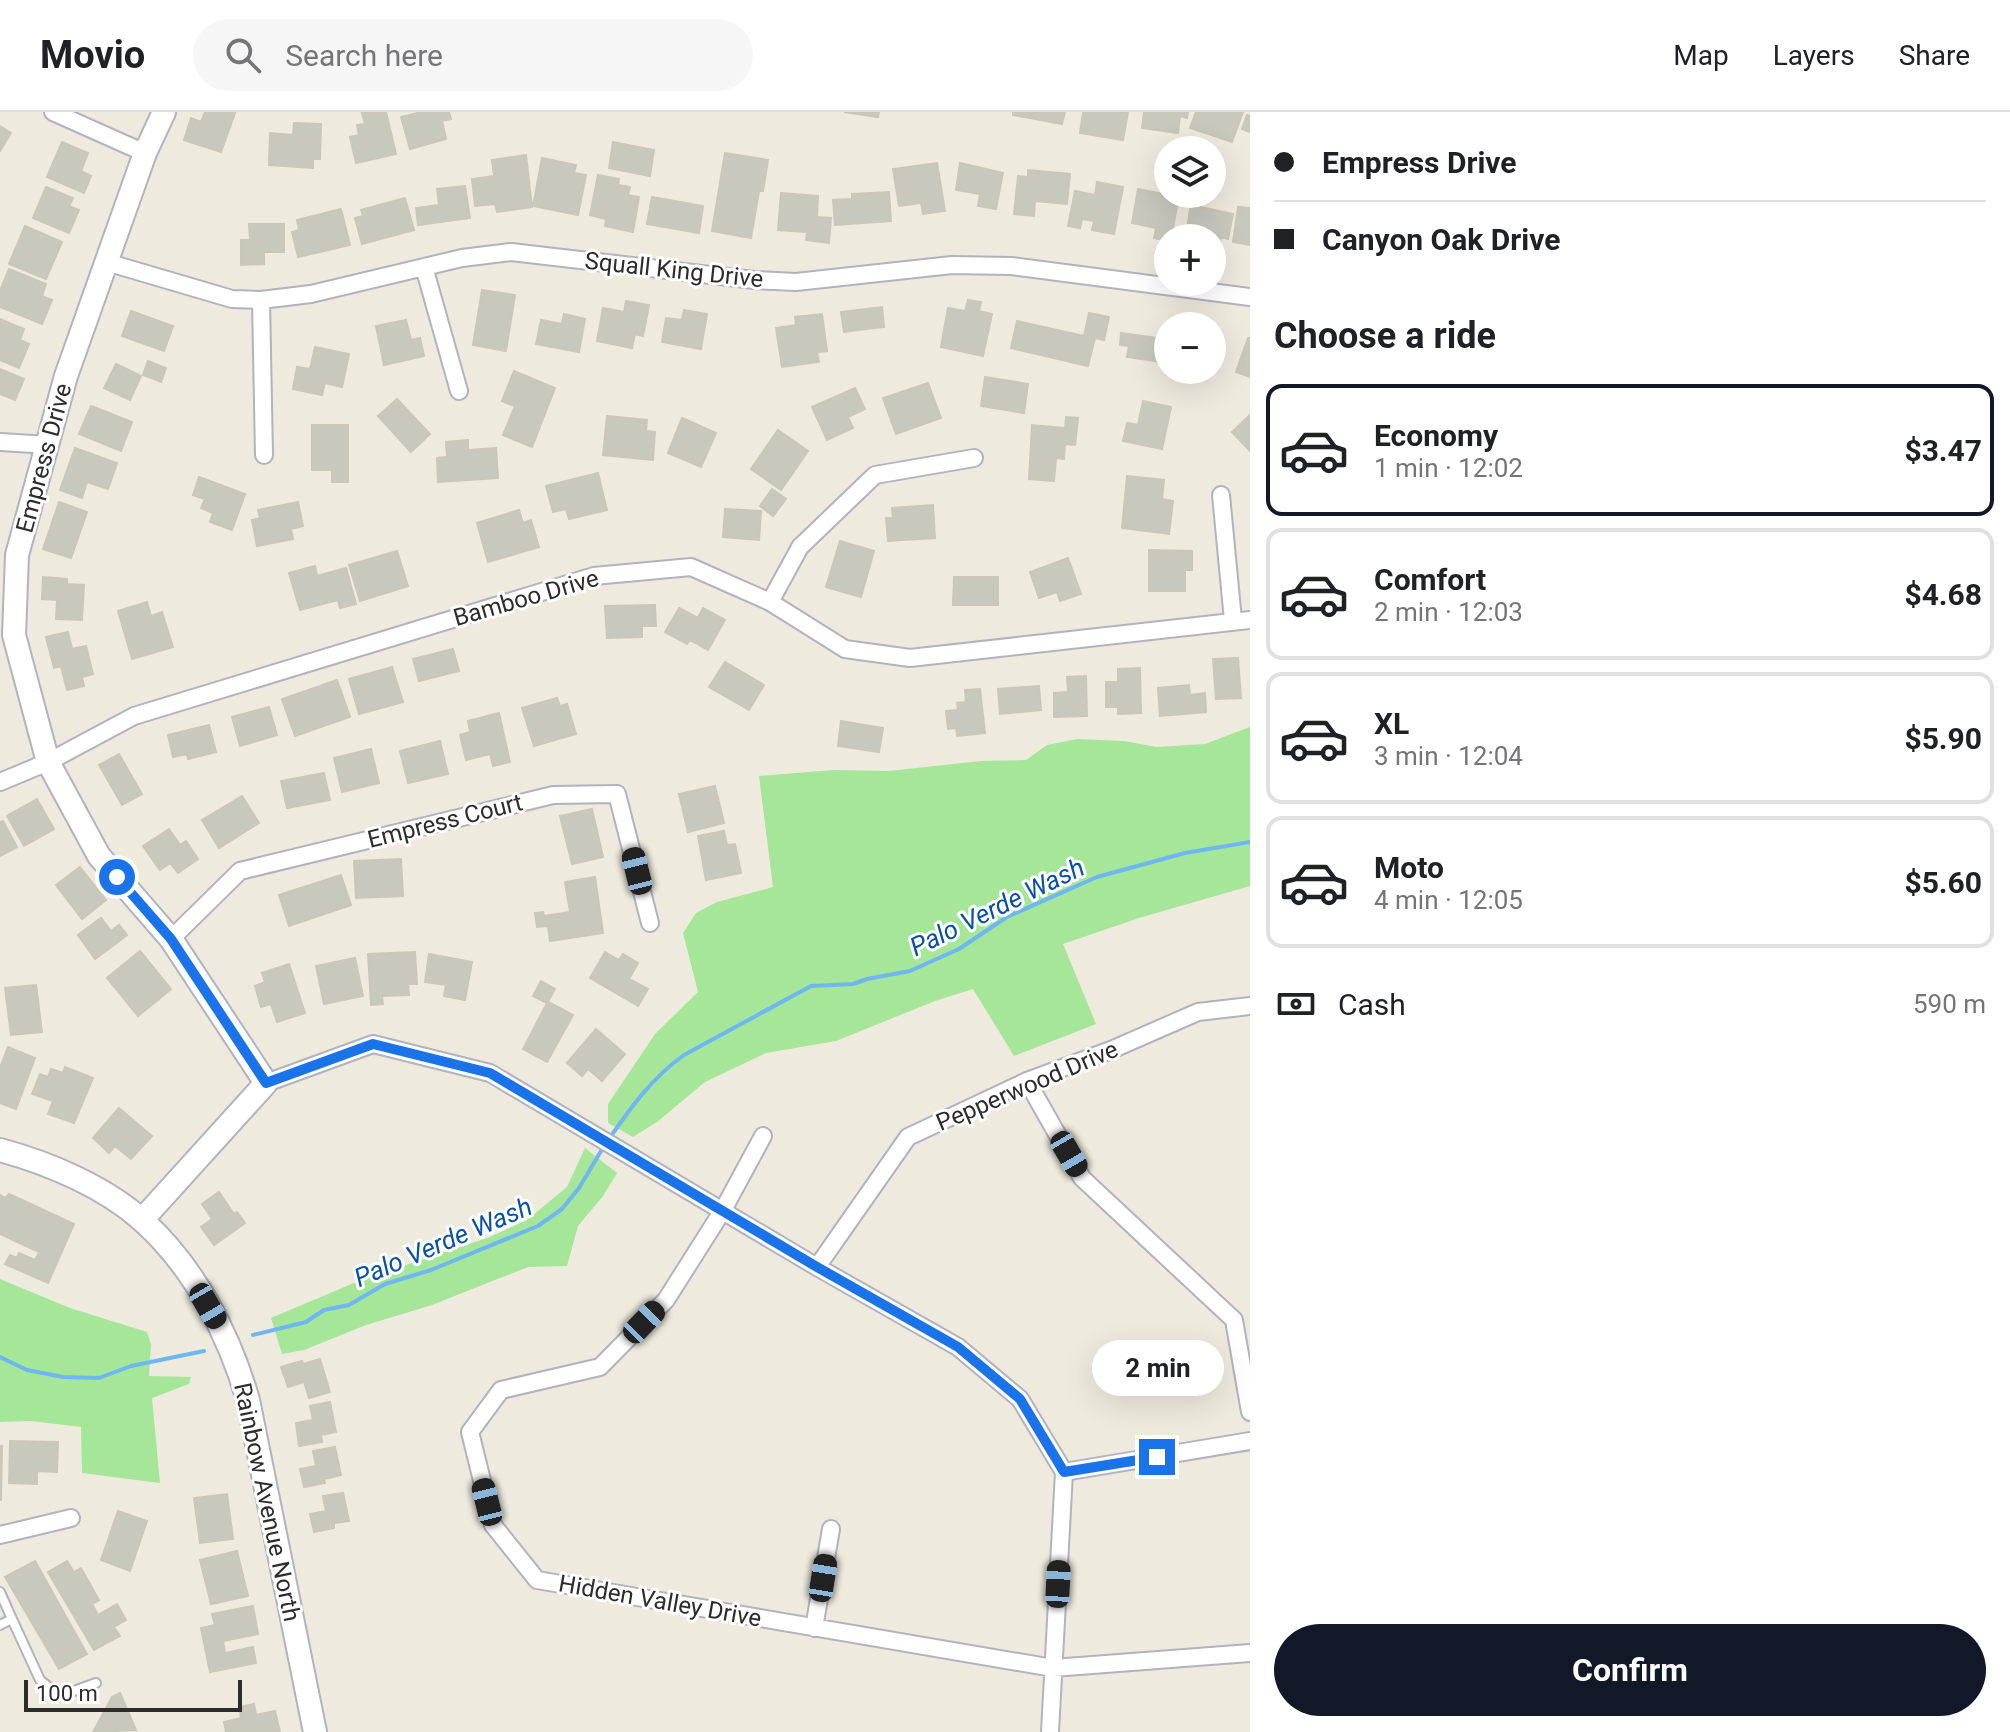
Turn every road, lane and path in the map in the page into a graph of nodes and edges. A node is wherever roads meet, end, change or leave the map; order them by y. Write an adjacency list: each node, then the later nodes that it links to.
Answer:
1 (53, 112): 3 (street)
2 (164, 112): 3 (street, Empress Drive)
3 (145, 153): 4 (street, Empress Drive)
4 (106, 262): 7 (street, Squall King Drive); 10 (street, Empress Drive)
5 (424, 267): 6 (street, Squall King Drive); 7 (street, Squall King Drive); 8 (street)
6 (1250, 297)
7 (261, 300): 11 (street)
8 (459, 391)
9 (0, 442): 10 (street)
10 (49, 445): 16 (street, Empress Drive)
11 (264, 455)
12 (974, 458): 14 (street)
13 (1221, 495): 15 (street)
14 (770, 602): 15 (street, Bamboo Drive); 17 (street, Bamboo Drive)
15 (1242, 620)
16 (7, 635): 17 (street, Empress Drive)
17 (48, 762): 18 (street, Bamboo Drive); 20 (street, Empress Drive)
18 (0, 782)
19 (650, 923): 20 (street, Empress Court)
20 (171, 939): 23 (street, Empress Drive)
21 (1250, 1006): 22 (street, Pepperwood Drive)
22 (1027, 1081): 28 (street, Pepperwood Drive); 29 (street)
23 (266, 1083): 26 (street); 27 (street)
24 (763, 1136): 26 (street)
25 (0, 1150): 27 (street, Rainbow Avenue North)
26 (723, 1210): 28 (street); 38 (street, Hidden Valley Drive)
27 (142, 1220): 42 (street, Rainbow Avenue North)
28 (817, 1267): 31 (street)
29 (1250, 1412)
30 (1250, 1441): 31 (street)
31 (1064, 1472): 40 (street)
32 (71, 1518): 34 (street)
33 (831, 1529): 38 (street)
34 (0, 1535)
35 (0, 1592): 36 (lane)
36 (12, 1619): 37 (lane); 41 (lane)
37 (0, 1625)
38 (814, 1628): 40 (street, Hidden Valley Drive)
39 (1250, 1653): 40 (street, Hidden Valley Drive)
40 (1053, 1668): 43 (street)
41 (96, 1683)
42 (315, 1732)
43 (1050, 1732)

